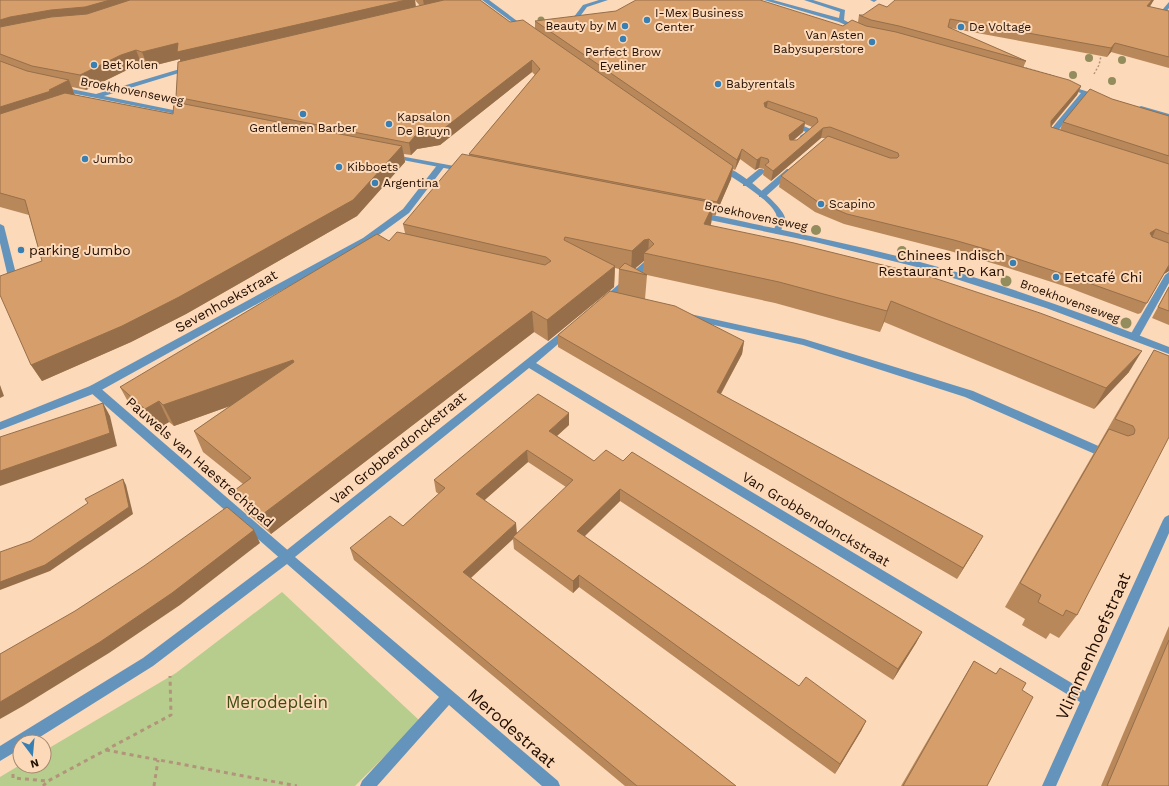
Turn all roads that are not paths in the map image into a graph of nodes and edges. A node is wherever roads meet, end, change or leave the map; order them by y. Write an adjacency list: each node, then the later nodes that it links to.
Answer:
1 (484, 0): 5 (street); 12 (street)
2 (605, 0): 10 (street)
3 (767, 0): 7 (street)
4 (807, 0): 7 (street); 9 (street)
5 (477, 2)
6 (1169, 4): 8 (street)
7 (795, 8): 9 (street)
8 (1169, 18)
9 (841, 21): 11 (street)
10 (573, 22)
11 (864, 31)
12 (530, 32)
13 (196, 67): 17 (street)
14 (1057, 84): 16 (street)
15 (51, 86): 17 (street, Broekhovenseweg)
16 (1086, 92): 18 (street); 24 (street)
17 (95, 96): 19 (street); 21 (street, Broekhovenseweg)
18 (1109, 99)
19 (81, 101)
20 (1131, 105): 22 (street)
21 (194, 116)
22 (1169, 116)
23 (785, 121): 25 (street)
24 (1066, 138)
25 (797, 143)
26 (387, 155): 28 (street)
27 (714, 162): 32 (street)
28 (441, 166): 30 (street); 37 (street, Sevenhoekstraat)
29 (796, 166): 33 (street)
30 (472, 172)
31 (762, 172): 32 (street)
32 (746, 184): 33 (street)
33 (762, 195): 36 (street)
34 (692, 215): 36 (street, Broekhovenseweg)
35 (0, 226): 41 (street)
36 (777, 232): 47 (street, Broekhovenseweg)
37 (366, 240): 38 (street); 50 (street, Sevenhoekstraat)
38 (381, 244)
39 (647, 264): 42 (street)
40 (1169, 275): 47 (street)
41 (0, 283)
42 (608, 299): 43 (street); 44 (street)
43 (623, 302)
44 (596, 309)
45 (683, 316): 52 (street)
46 (577, 324): 49 (street, Van Grobbendonckstraat)
47 (1134, 337): 48 (street, Broekhovenseweg)
48 (1169, 351)
49 (529, 363): 54 (street, Van Grobbendonckstraat); 56 (street, Van Grobbendonckstraat)
50 (94, 389): 51 (street, Sevenhoekstraat); 54 (street, Pauwels van Haestrechtpad)
51 (0, 426)
52 (1112, 456)
53 (1169, 520): 56 (street, Vlimmenhoefstraat)
54 (287, 557): 55 (street); 57 (street)
55 (448, 697): 58 (street); 59 (street, Merodestraat)
56 (1088, 700): 60 (street, Vlimmenhoefstraat)
57 (0, 754)
58 (367, 786)
59 (552, 786)
60 (1049, 786)

